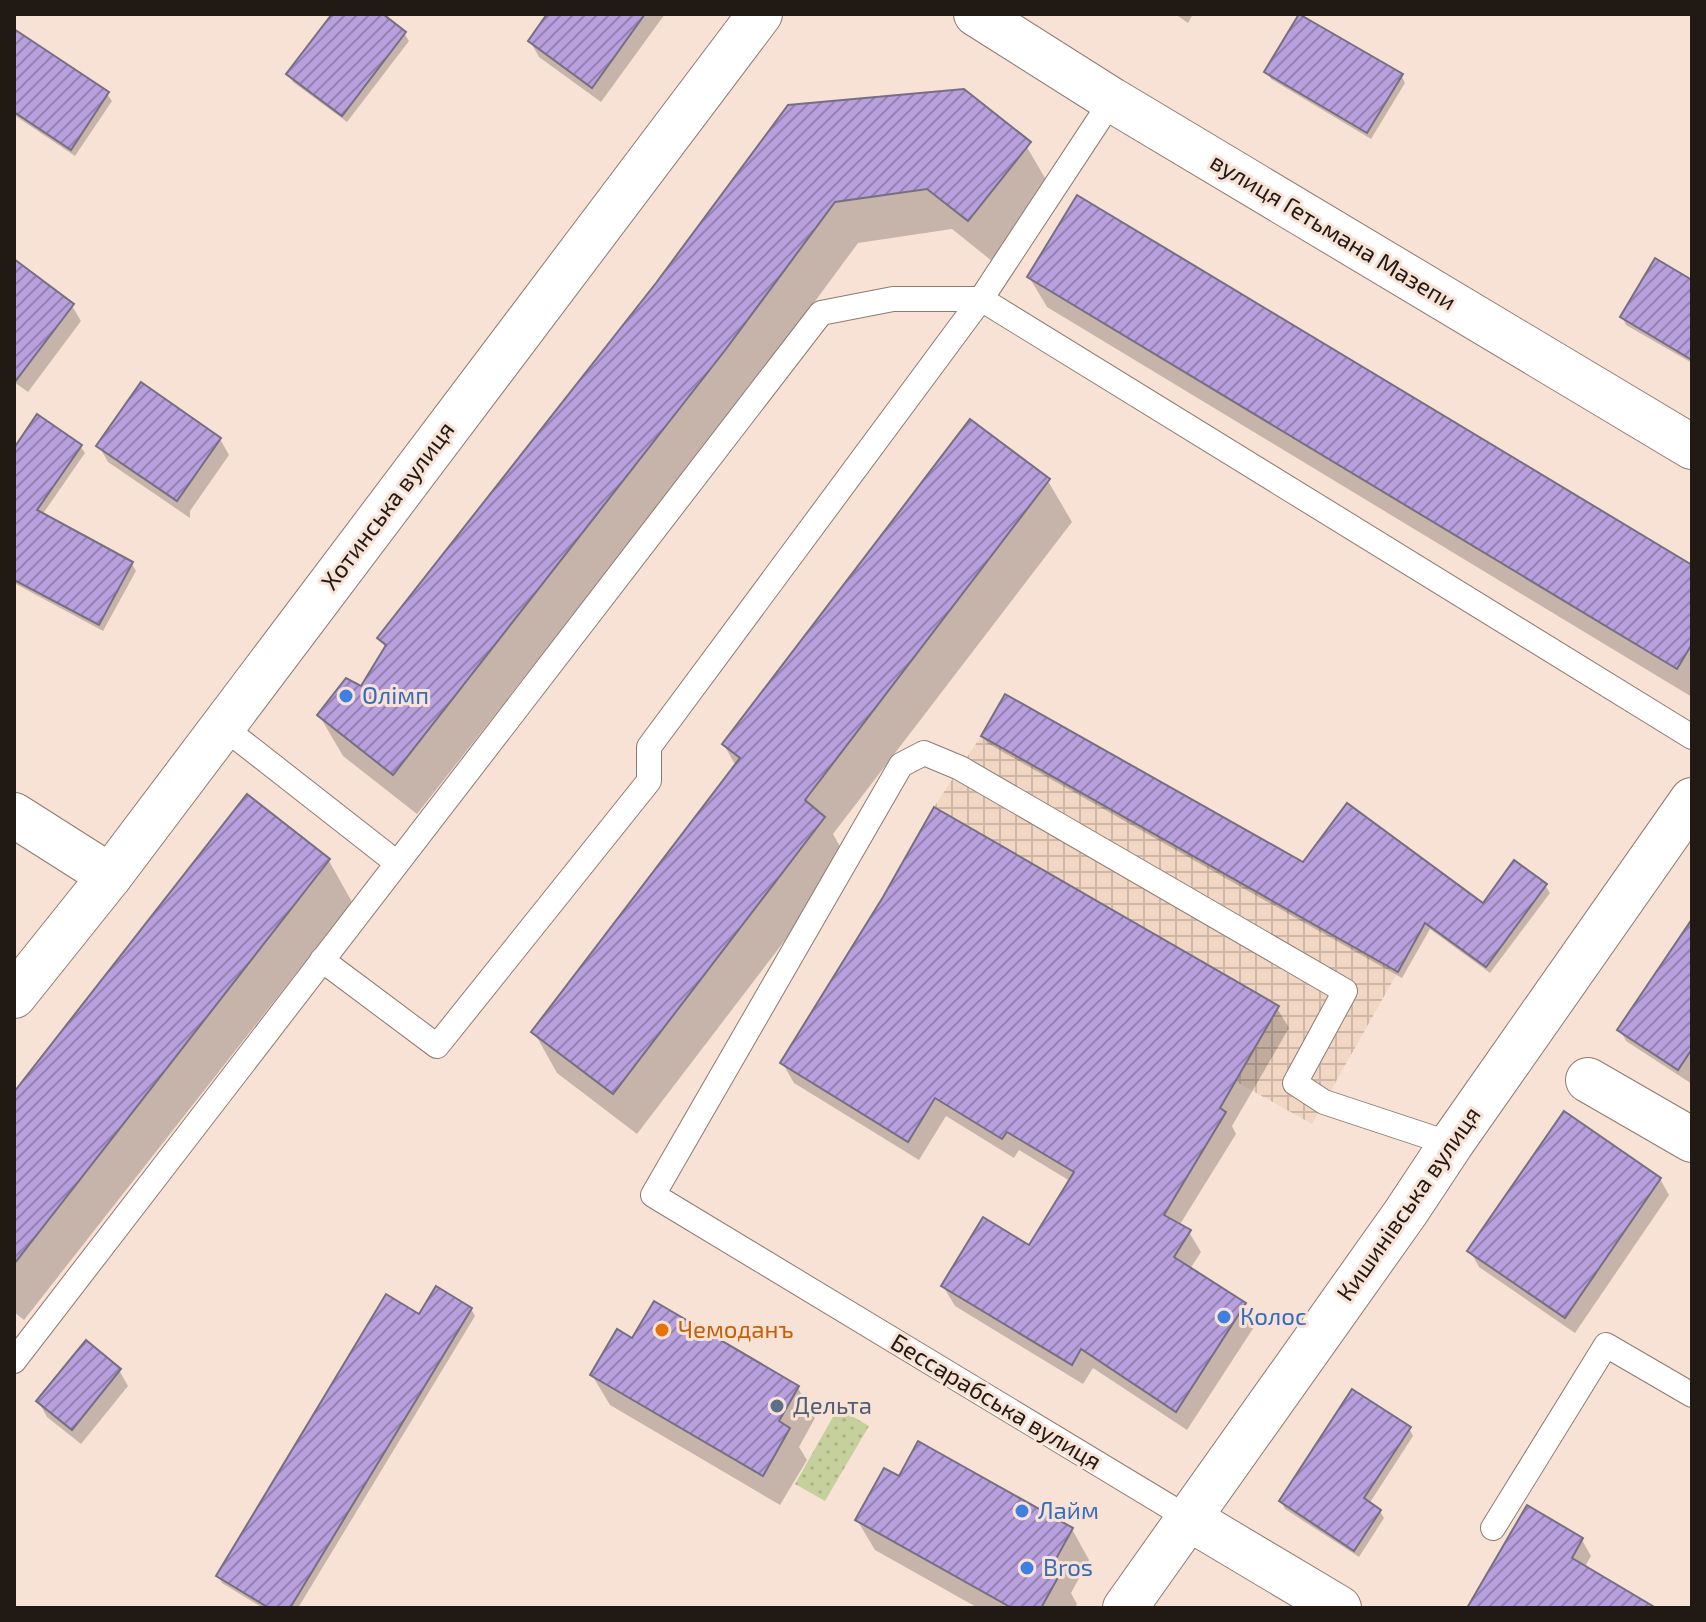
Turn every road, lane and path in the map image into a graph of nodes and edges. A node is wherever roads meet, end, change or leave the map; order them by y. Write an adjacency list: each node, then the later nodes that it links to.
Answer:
1 (760, 14): 6 (street, Хотинська вулиця)
2 (976, 14): 3 (street, вулиця Гетьмана Мазепи)
3 (1112, 100): 4 (lane); 5 (street, вулиця Гетьмана Мазепи)
4 (981, 299): 7 (lane); 10 (lane); 12 (lane)
5 (1692, 447)
6 (222, 726): 10 (lane); 11 (street, Хотинська вулиця)
7 (1692, 737)
8 (1692, 800): 16 (street, Кишинівська вулиця)
9 (14, 815): 11 (street)
10 (397, 863): 12 (lane)
11 (110, 876): 13 (street, Хотинська вулиця)
12 (322, 960): 17 (lane)
13 (14, 996)
14 (1588, 1080): 15 (street)
15 (1692, 1140)
16 (1451, 1144): 19 (street, Кишинівська вулиця); 19 (lane, Бессарабська вулиця)
17 (14, 1361)
18 (1692, 1395): 20 (lane)
19 (1188, 1518): 21 (street, Кишинівська вулиця); 22 (street, Бессарабська вулиця)
20 (1493, 1528)
21 (1125, 1608)
22 (1339, 1608)

